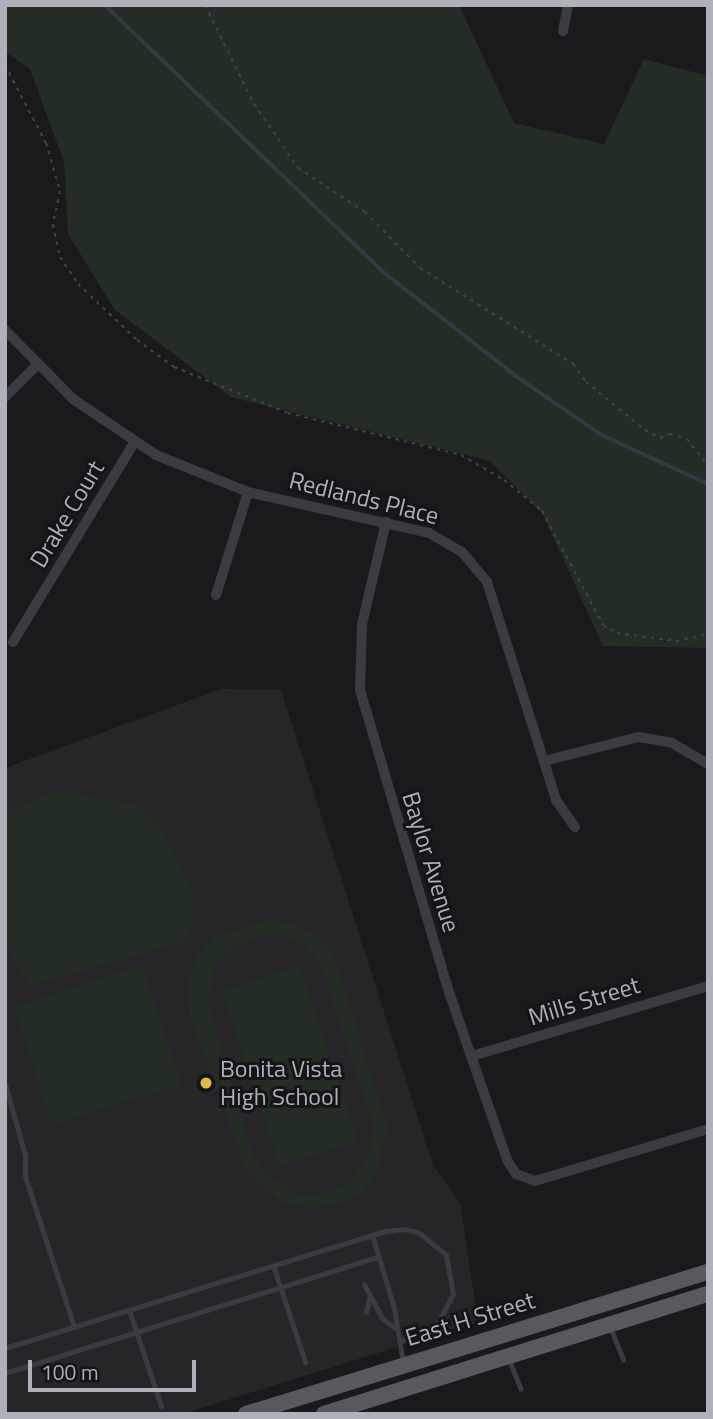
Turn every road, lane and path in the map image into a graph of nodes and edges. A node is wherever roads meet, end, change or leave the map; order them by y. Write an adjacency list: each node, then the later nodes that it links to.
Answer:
1 (205, 5): 9 (path)
2 (568, 5): 3 (street)
3 (563, 31)
4 (5, 65): 13 (path)
5 (5, 330): 6 (street, Redlands Place)
6 (38, 364): 7 (street); 8 (street, Redlands Place)
7 (5, 397)
8 (134, 443): 10 (street, Redlands Place); 14 (street, Drake Court)
9 (708, 466)
10 (248, 492): 11 (street, Redlands Place); 12 (street)
11 (386, 522): 15 (street, Redlands Place); 19 (street, Baylor Avenue)
12 (216, 595)
13 (708, 634)
14 (13, 642)
15 (544, 761): 16 (street); 17 (street, Redlands Place)
16 (708, 764)
17 (575, 827)
18 (708, 986): 19 (street, Mills Street)
19 (472, 1056): 21 (street, Baylor Avenue)
20 (5, 1084): 33 (lane)
21 (708, 1129)
22 (372, 1236): 23 (lane); 24 (lane); 36 (lane)
23 (378, 1257): 27 (lane); 34 (lane)
24 (274, 1268): 27 (lane); 30 (lane)
25 (708, 1272): 41 (main road, East H Street)
26 (365, 1284): 28 (lane)
27 (281, 1287): 35 (lane); 40 (lane)
28 (370, 1294): 31 (lane); 34 (lane)
29 (708, 1294): 32 (main road, East H Street)
30 (129, 1310): 33 (lane); 35 (lane)
31 (366, 1311)
32 (609, 1324): 38 (main road, East H Street); 39 (lane)
33 (74, 1327): 37 (lane)
34 (395, 1328): 36 (lane)
35 (137, 1332): 42 (lane); 45 (lane)
36 (400, 1341): 41 (lane)
37 (5, 1349)
38 (508, 1355): 43 (main road, East H Street); 44 (lane)
39 (623, 1360)
40 (305, 1362)
41 (403, 1363): 43 (main road); 46 (main road, East H Street)
42 (5, 1373)
43 (409, 1387): 47 (main road, East H Street)
44 (521, 1389)
45 (161, 1406)
46 (246, 1414)
47 (324, 1414)

